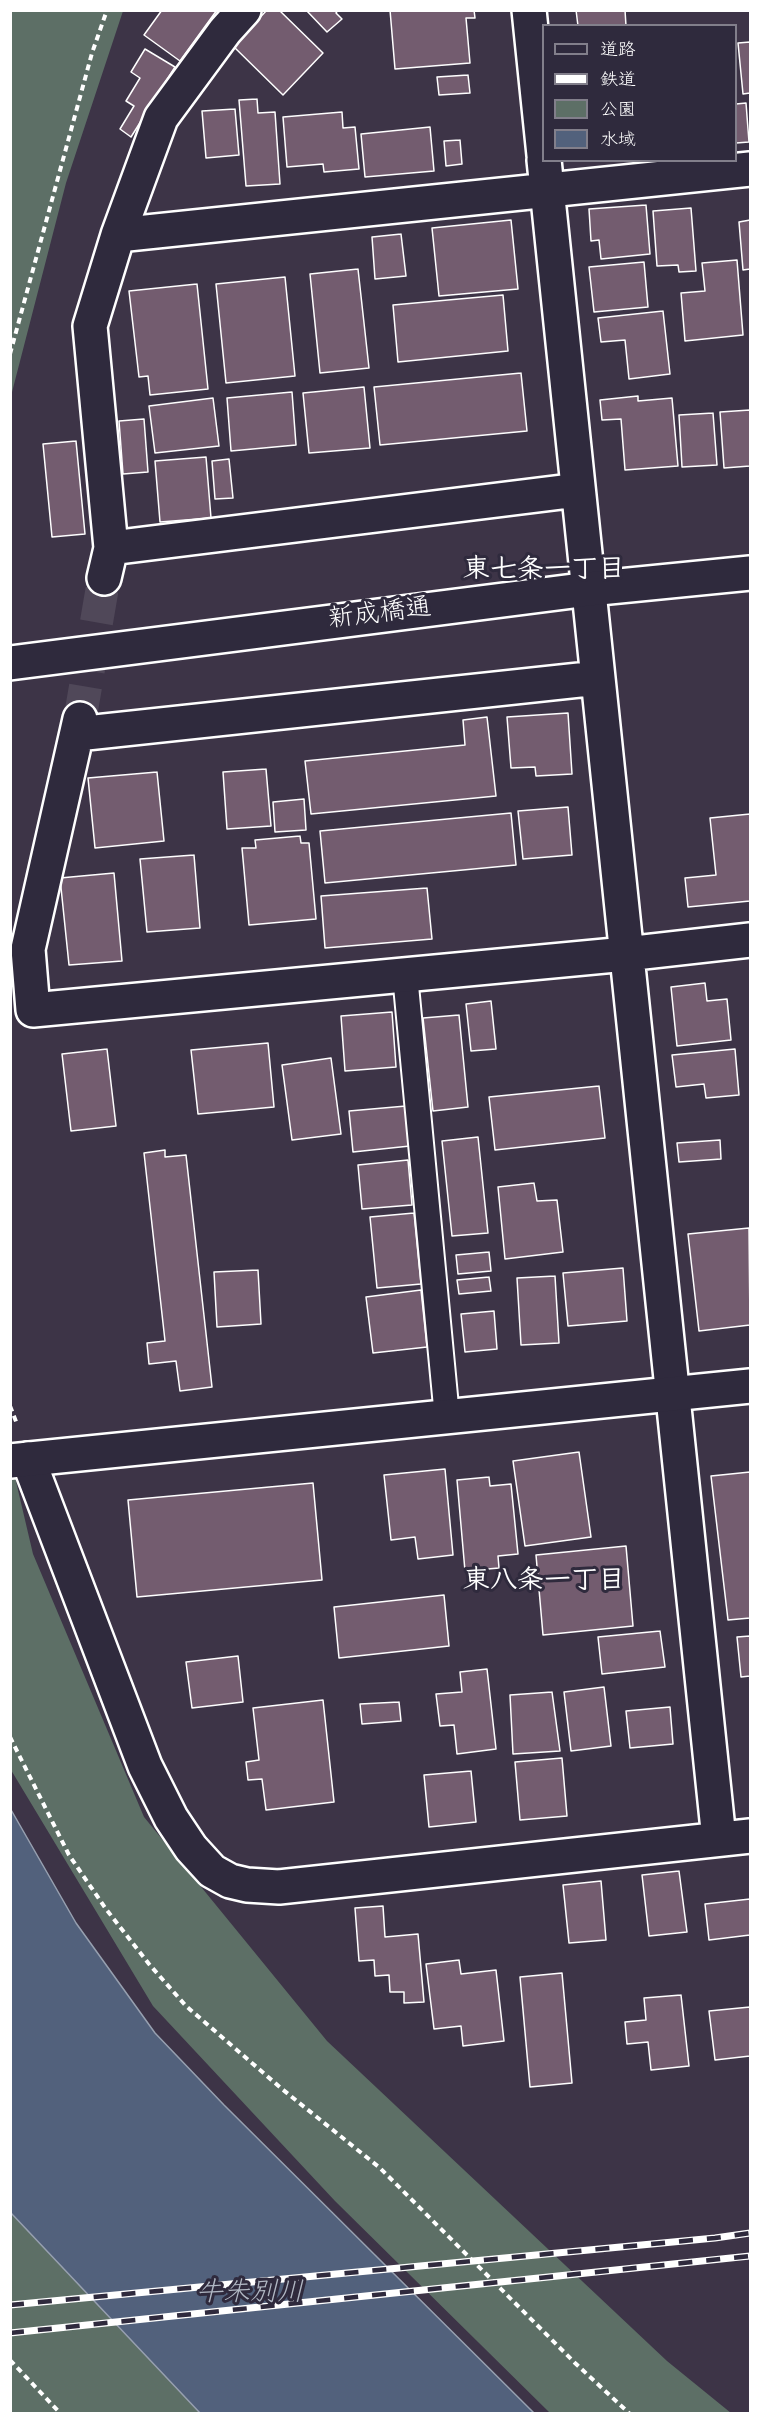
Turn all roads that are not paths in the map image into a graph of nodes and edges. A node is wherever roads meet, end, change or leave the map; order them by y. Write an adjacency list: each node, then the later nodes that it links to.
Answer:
1 (244, 10): 6 (street)
2 (529, 10): 3 (street)
3 (542, 145)
4 (750, 169): 5 (street)
5 (546, 176): 6 (street); 7 (street)
6 (118, 235): 7 (street)
7 (578, 490): 9 (street)
8 (750, 573): 9 (street, 新成橋通)
9 (590, 589): 10 (street, 新成橋通); 11 (street)
10 (10, 663)
11 (598, 678): 13 (street); 14 (street)
12 (750, 940): 13 (street)
13 (626, 954): 14 (street); 16 (street)
14 (405, 975): 17 (lane)
15 (750, 1386): 16 (street)
16 (674, 1394): 17 (street); 19 (street)
17 (447, 1417): 18 (street)
18 (19, 1460): 19 (street)
19 (735, 1837)

